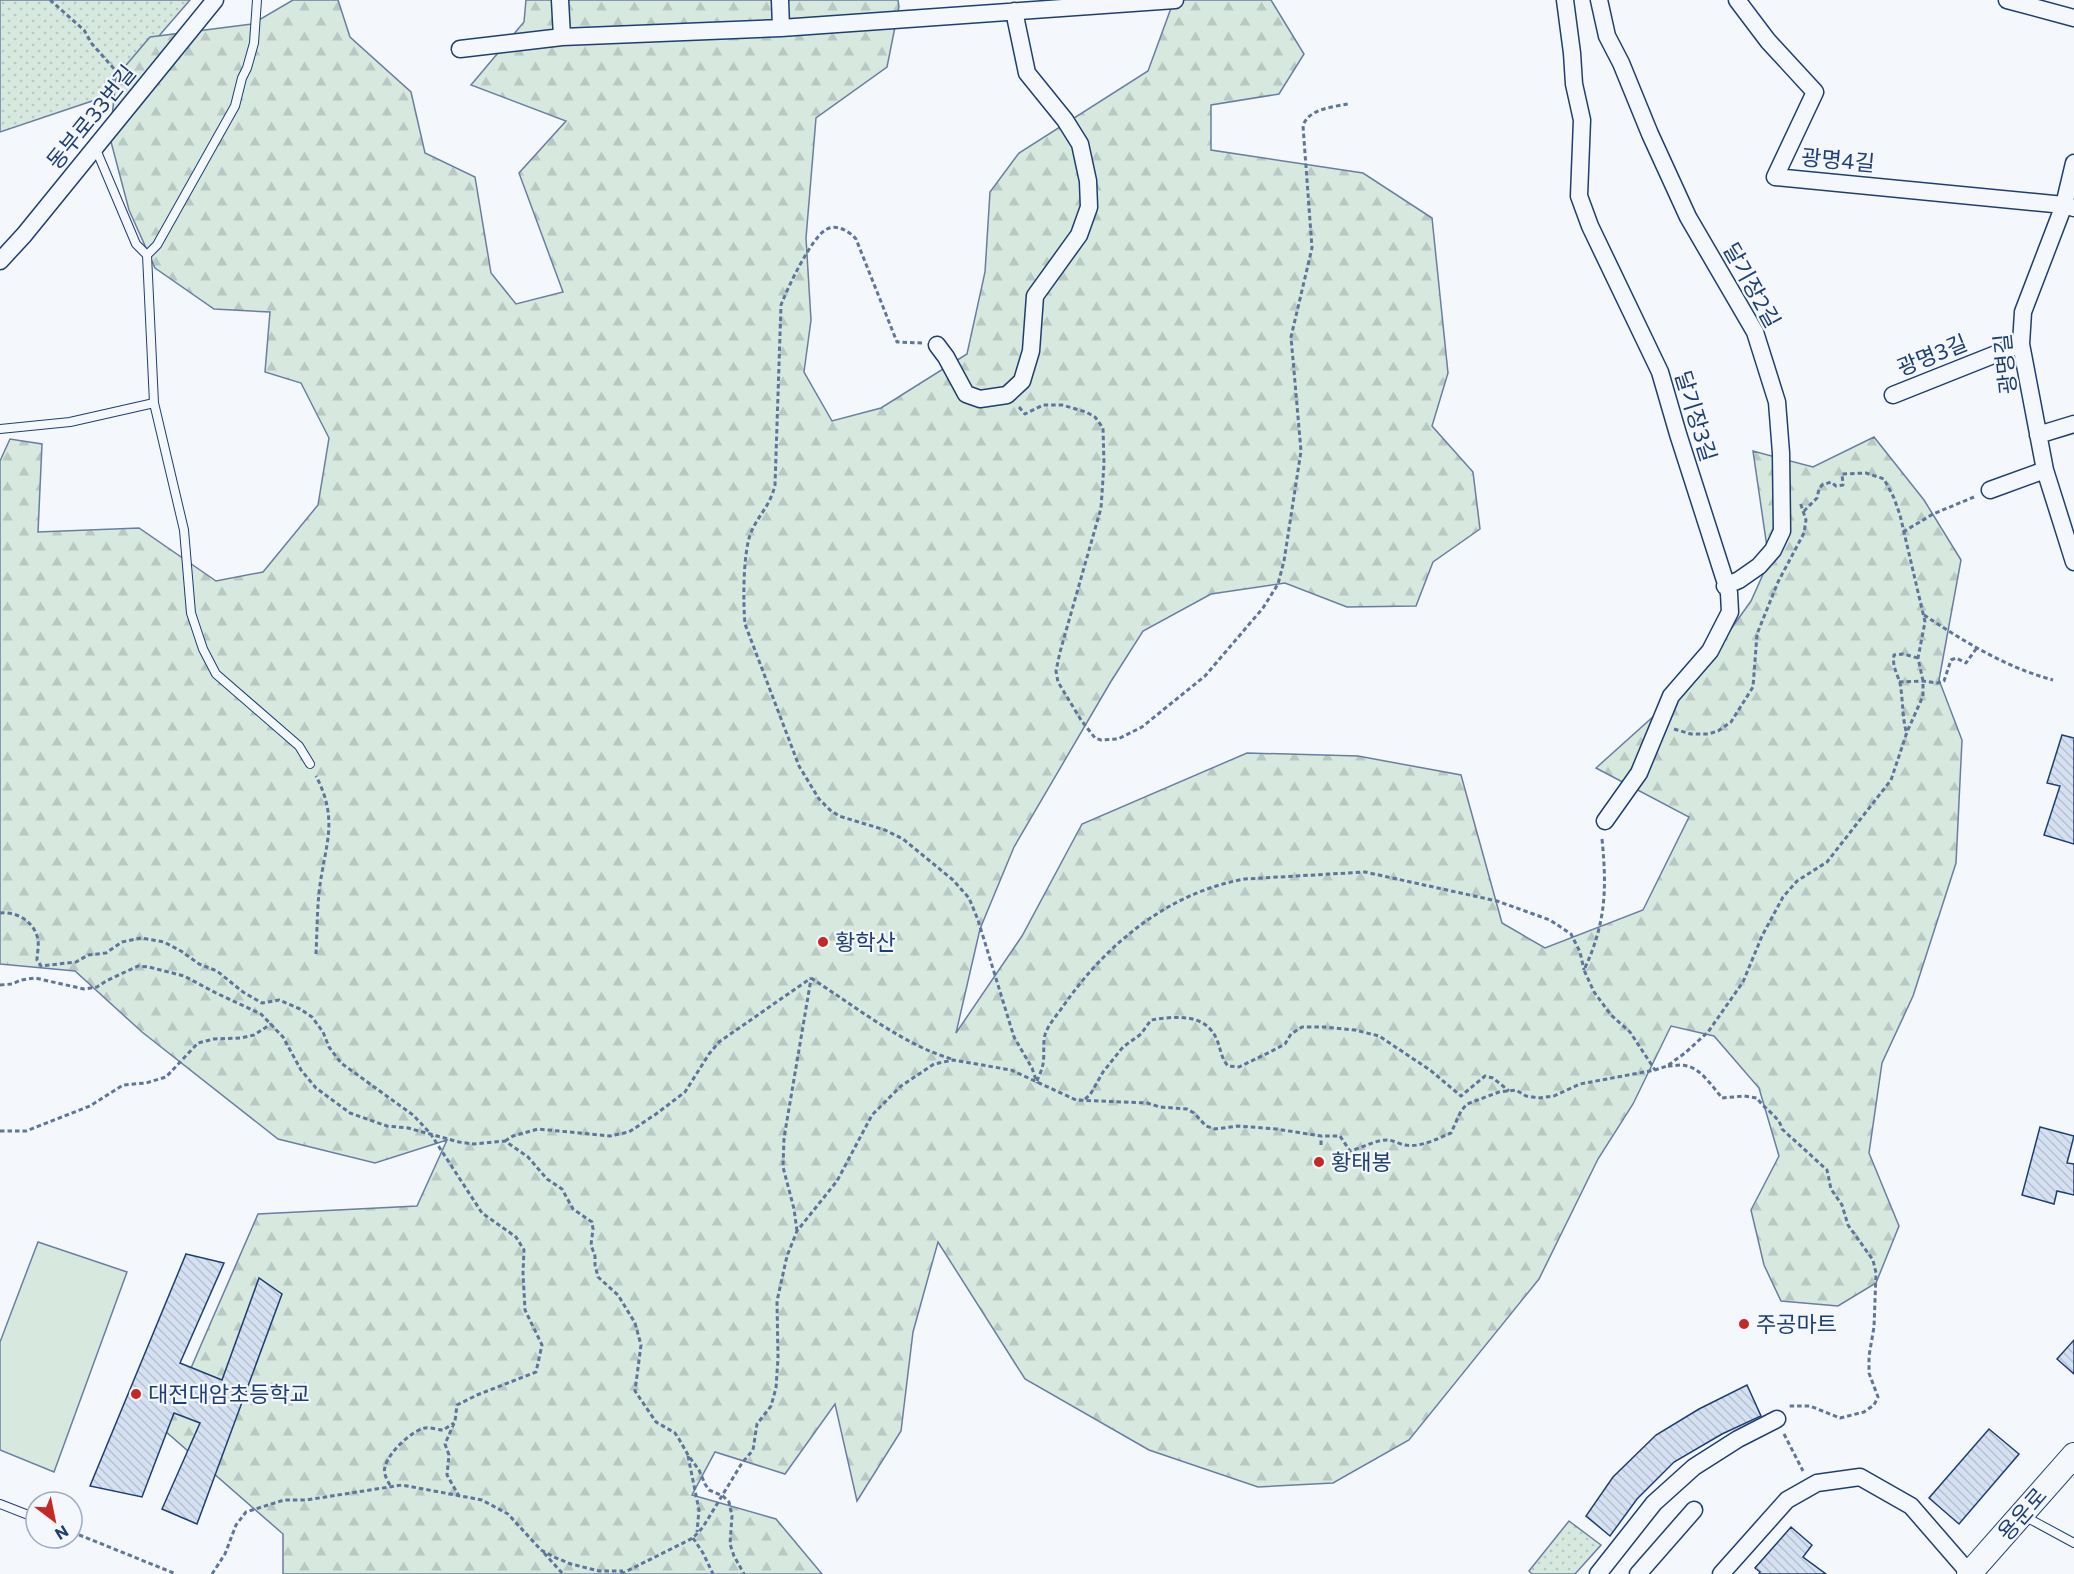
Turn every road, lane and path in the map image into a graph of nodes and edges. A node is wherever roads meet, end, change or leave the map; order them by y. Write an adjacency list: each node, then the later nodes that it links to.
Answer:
1 (50, 0): 17 (path)
2 (215, 0): 19 (street, 동부로33번길)
3 (258, 0): 22 (lane)
4 (560, 0): 15 (street)
5 (780, 0): 14 (street)
6 (1175, 0): 12 (street)
7 (1565, 0): 38 (street, 달기장3길)
8 (1599, 0): 38 (street, 달기장2길)
9 (1737, 0): 21 (street, 광명4길)
10 (2007, 0): 13 (street)
11 (986, 7): 12 (street); 14 (street)
12 (1014, 11): 26 (street)
13 (2074, 18)
14 (781, 28): 15 (street)
15 (562, 37): 16 (street)
16 (460, 49)
17 (110, 86)
18 (1348, 104): 26 (path)
19 (95, 147): 22 (lane); 23 (street, 동부로33번길)
20 (2074, 163): 21 (street, 광명길)
21 (2069, 206): 24 (street, 광명길)
22 (147, 255): 28 (lane)
23 (0, 261)
24 (2021, 344): 27 (street, 광명3길); 31 (street, 광명길)
25 (936, 345): 26 (street); 58 (path)
26 (1007, 395)
27 (1893, 395)
28 (154, 403): 30 (lane); 47 (lane)
29 (2074, 424): 31 (street)
30 (0, 429)
31 (2038, 435): 32 (street, 광명길)
32 (2045, 470): 33 (street); 37 (street, 광명길)
33 (1990, 490): 36 (path)
34 (1799, 499): 35 (path)
35 (1804, 511): 36 (path); 45 (path)
36 (1904, 532): 39 (path)
37 (2074, 562)
38 (1725, 585): 45 (street, 달기장3길)
39 (1924, 615): 40 (path); 41 (path)
40 (1976, 649): 42 (path); 43 (path)
41 (1918, 658): 43 (path); 44 (path)
42 (2053, 680)
43 (1923, 681): 44 (path); 46 (path)
44 (1899, 682): 46 (path)
45 (1659, 724): 48 (street, 달기장3길)
46 (1906, 732): 56 (path)
47 (310, 764): 50 (path)
48 (1605, 821): 51 (path)
49 (0, 913): 62 (path)
50 (316, 954)
51 (1584, 970): 57 (path); 58 (path)
52 (811, 978): 55 (path); 64 (path); 66 (path)
53 (0, 985): 54 (path)
54 (272, 1024): 61 (path); 62 (path)
55 (954, 1060): 58 (path); 66 (path)
56 (1667, 1066): 57 (path); 67 (path)
57 (1655, 1070): 59 (path)
58 (1037, 1083): 60 (path)
59 (1509, 1090): 60 (path); 63 (path)
60 (1083, 1100): 63 (path)
61 (0, 1131)
62 (430, 1133): 64 (path); 68 (path)
63 (1321, 1136): 65 (path)
64 (505, 1141): 69 (path)
65 (1321, 1145)
66 (797, 1231): 74 (path)
67 (1777, 1419): 72 (path); 90 (street)
68 (455, 1421): 71 (path); 73 (path)
69 (688, 1455): 74 (path); 79 (path)
70 (2074, 1455): 78 (main road, 용운로)
71 (390, 1485): 73 (path); 86 (path)
72 (1810, 1486): 92 (street); 93 (street)
73 (459, 1496): 83 (path)
74 (723, 1496): 79 (path); 89 (path)
75 (0, 1504): 77 (lane)
76 (1694, 1510): 91 (street)
77 (24, 1513)
78 (2022, 1514): 82 (lane); 93 (main road, 용운로)
79 (697, 1534): 81 (path)
80 (84, 1537): 85 (path)
81 (693, 1538): 84 (path); 88 (path)
82 (2074, 1543)
83 (541, 1550): 84 (path); 87 (path)
84 (623, 1573)
85 (176, 1574)
86 (212, 1574)
87 (563, 1574)
88 (713, 1574)
89 (744, 1574)
90 (1598, 1574)
91 (1638, 1574)
92 (1721, 1574)
93 (1970, 1574)

